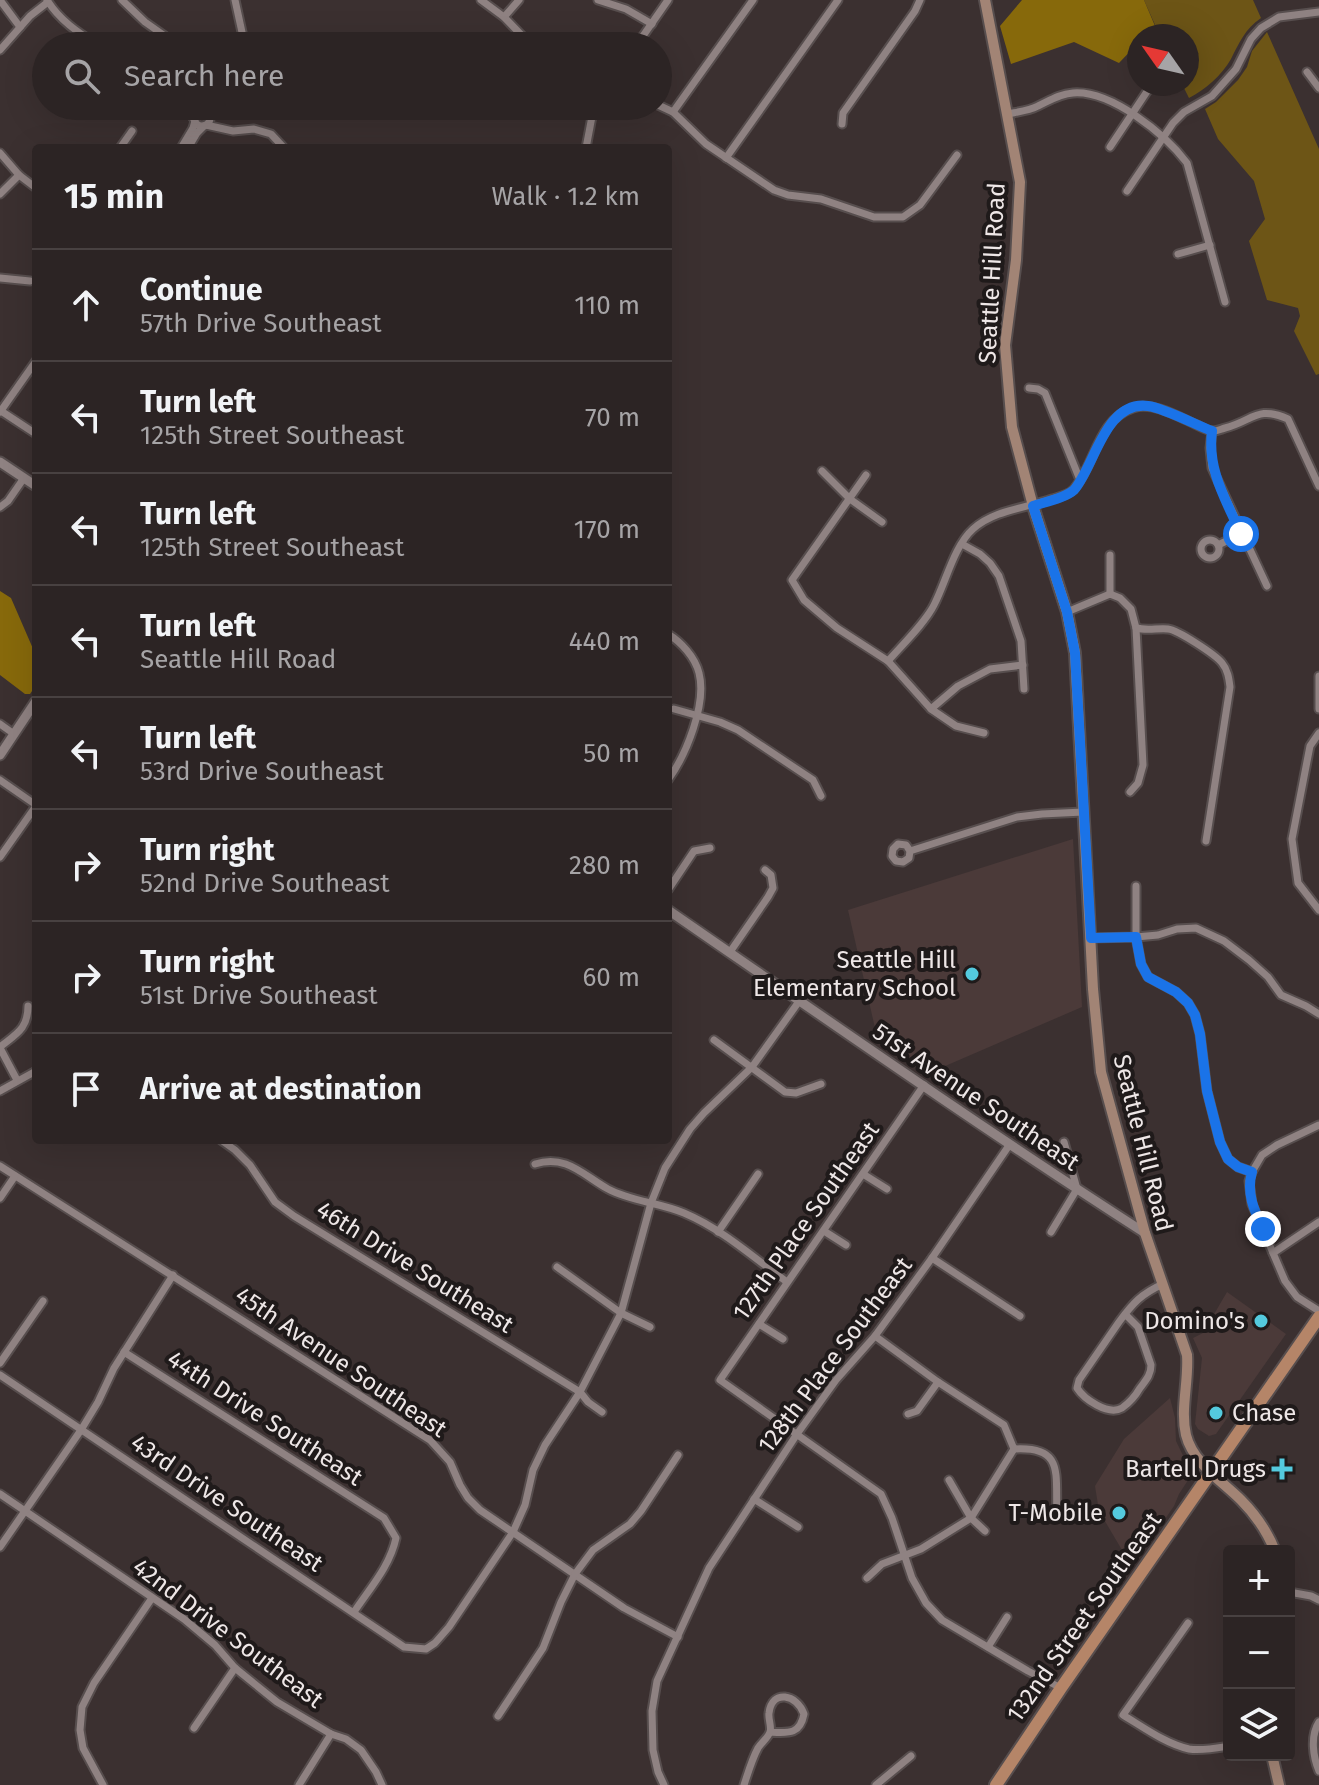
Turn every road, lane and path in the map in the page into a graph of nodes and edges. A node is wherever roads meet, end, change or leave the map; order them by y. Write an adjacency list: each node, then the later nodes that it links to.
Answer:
1 (0, 0): 16 (street)
2 (122, 0): 18 (street)
3 (235, 0): 19 (street)
4 (481, 0): 14 (street)
5 (519, 0): 14 (street)
6 (598, 0): 15 (street)
7 (668, 0): 15 (street)
8 (753, 0): 26 (street)
9 (838, 0): 46 (street)
10 (920, 0): 33 (street)
11 (985, 0): 27 (main road, Seattle Hill Road)
12 (48, 1): 16 (street); 17 (street)
13 (1319, 12): 37 (street)
14 (504, 17): 20 (street)
15 (652, 24): 21 (street)
16 (20, 27): 22 (street)
17 (78, 32)
18 (159, 32)
19 (242, 32)
20 (518, 32)
21 (646, 32)
22 (0, 50)
23 (1307, 72): 24 (street)
24 (1319, 88)
25 (1145, 96): 28 (street)
26 (673, 112): 46 (street)
27 (1007, 114): 28 (street); 69 (main road, Seattle Hill Road)
28 (1133, 115): 37 (street); 43 (street)
29 (194, 120): 34 (street); 39 (street)
30 (208, 120): 34 (street)
31 (213, 120): 35 (street)
32 (589, 120): 42 (street)
33 (842, 124)
34 (205, 126): 35 (street); 40 (street)
35 (220, 127): 41 (street)
36 (132, 131): 38 (street)
37 (1164, 138): 49 (street); 51 (street)
38 (123, 144)
39 (183, 144)
40 (190, 144)
41 (280, 144)
42 (586, 144)
43 (1110, 147)
44 (0, 153): 47 (street)
45 (957, 155): 46 (street)
46 (726, 158)
47 (19, 175): 48 (street); 50 (street)
48 (32, 185)
49 (1127, 191)
50 (0, 194)
51 (1210, 245): 52 (street); 55 (street)
52 (1178, 254)
53 (0, 278): 54 (street)
54 (30, 281)
55 (1225, 302)
56 (32, 367): 58 (street)
57 (1029, 388): 65 (street)
58 (0, 411): 59 (street)
59 (32, 431)
60 (1212, 431): 65 (street); 67 (street); 72 (street)
61 (0, 462): 64 (street)
62 (822, 471): 68 (street)
63 (866, 475): 68 (street)
64 (24, 478): 66 (street); 70 (street)
65 (1080, 480): 69 (street)
66 (32, 483)
67 (1319, 486)
68 (850, 499): 71 (street); 81 (street)
69 (1033, 506): 73 (street); 78 (main road, Seattle Hill Road)
70 (0, 507)
71 (882, 522)
72 (1241, 534): 74 (street); 76 (street)
73 (962, 544): 81 (street); 82 (street)
74 (1218, 545)
75 (1110, 555): 77 (street)
76 (1267, 586)
77 (1110, 594): 78 (street); 79 (street)
78 (1067, 612): 101 (main road, Seattle Hill Road)
79 (1136, 628): 97 (street); 102 (street)
80 (672, 636): 89 (street)
81 (888, 661): 87 (street)
82 (1023, 665): 84 (street); 87 (street)
83 (1319, 676): 88 (street)
84 (1024, 689)
85 (32, 707): 93 (street)
86 (674, 709): 89 (street)
87 (931, 709): 91 (street)
88 (1319, 709)
89 (696, 716): 95 (street); 98 (street)
90 (0, 724): 93 (street)
91 (984, 733)
92 (1319, 733): 109 (street)
93 (14, 734): 94 (street)
94 (0, 755)
95 (672, 773)
96 (0, 780): 99 (street)
97 (1130, 792)
98 (821, 796)
99 (32, 803)
100 (32, 812): 105 (street)
101 (1083, 812): 104 (street); 112 (main road, Seattle Hill Road)
102 (1206, 841)
103 (710, 848): 107 (street)
104 (910, 851)
105 (0, 857)
106 (765, 870): 113 (street)
107 (672, 884)
108 (1136, 886): 111 (street)
109 (1319, 910)
110 (672, 913): 113 (street, 51st Avenue Southeast)
111 (1136, 937): 112 (street); 116 (street); 131 (street)
112 (1091, 938): 143 (main road, Seattle Hill Road)
113 (730, 952): 114 (street, 51st Avenue Southeast)
114 (800, 1000): 119 (street); 123 (street, 51st Avenue Southeast)
115 (28, 1006): 118 (street)
116 (1319, 1014)
117 (714, 1040): 119 (street)
118 (0, 1048): 121 (street)
119 (752, 1067): 122 (street); 138 (street)
120 (32, 1073): 121 (street)
121 (17, 1080): 124 (street)
122 (821, 1084)
123 (924, 1085): 128 (street, 51st Avenue Southeast); 133 (street, 127th Place Southeast)
124 (0, 1091)
125 (1319, 1125): 131 (street)
126 (1064, 1142): 136 (street)
127 (227, 1144): 165 (street, 46th Drive Southeast)
128 (1010, 1144): 136 (street, 51st Avenue Southeast); 146 (street, 128th Place Southeast)
129 (535, 1164): 138 (street)
130 (0, 1166): 134 (street, 45th Avenue Southeast)
131 (1252, 1172): 145 (street)
132 (758, 1174): 141 (street)
133 (863, 1174): 135 (street); 140 (street, 127th Place Southeast)
134 (15, 1176): 137 (street); 148 (street, 45th Avenue Southeast)
135 (887, 1189)
136 (1077, 1189): 142 (street); 143 (street, 51st Avenue Southeast)
137 (0, 1198)
138 (651, 1203): 141 (street); 153 (street)
139 (1319, 1222): 145 (street)
140 (824, 1231): 144 (street); 149 (street, 127th Place Southeast)
141 (718, 1232): 149 (street)
142 (1051, 1232)
143 (1145, 1233): 150 (main road, Seattle Hill Road)
144 (846, 1245)
145 (1273, 1253): 152 (street)
146 (932, 1258): 155 (street); 159 (street, 128th Place Southeast)
147 (557, 1267): 153 (street)
148 (173, 1275): 161 (street); 181 (street, 45th Avenue Southeast)
149 (787, 1282): 157 (street, 127th Place Southeast)
150 (1163, 1284): 154 (street); 172 (main road, Seattle Hill Road)
151 (43, 1301): 162 (street)
152 (1319, 1311)
153 (621, 1313): 158 (street); 165 (street)
154 (1125, 1314): 154 (street)
155 (1020, 1316)
156 (1319, 1317): 172 (main road, 132nd Street Southeast)
157 (759, 1324): 160 (street); 169 (street, 127th Place Southeast)
158 (650, 1327)
159 (875, 1336): 164 (street); 169 (street, 128th Place Southeast)
160 (783, 1339)
161 (124, 1352): 168 (street); 190 (street, 44th Drive Southeast)
162 (0, 1363)
163 (0, 1375): 168 (street, 43rd Drive Southeast)
164 (938, 1382): 167 (street); 170 (street)
165 (580, 1392): 166 (street, 46th Drive Southeast); 181 (street)
166 (602, 1412)
167 (908, 1414)
168 (81, 1430): 176 (street); 190 (street, 43rd Drive Southeast)
169 (797, 1434): 175 (street, 128th Place Southeast); 184 (street)
170 (1014, 1449): 177 (street); 178 (street)
171 (678, 1455): 185 (street)
172 (1212, 1473): 182 (main road, Seattle Hill Road); 196 (main road, 132nd Street Southeast)
173 (949, 1480): 178 (street)
174 (0, 1494): 176 (street, 42nd Drive Southeast)
175 (754, 1499): 179 (street); 193 (street, 128th Place Southeast)
176 (24, 1510): 183 (street); 188 (street, 42nd Drive Southeast)
177 (1057, 1514)
178 (971, 1518): 180 (street); 184 (street)
179 (798, 1527)
180 (985, 1531)
181 (513, 1532): 185 (street, 45th Avenue Southeast); 190 (street, 43rd Drive Southeast)
182 (1272, 1545)
183 (0, 1547)
184 (905, 1556): 186 (street); 194 (street)
185 (575, 1574): 193 (street, 45th Avenue Southeast); 197 (street)
186 (867, 1578)
187 (1295, 1593): 189 (street)
188 (152, 1598): 195 (street, 42nd Drive Southeast); 206 (street)
189 (1319, 1600)
190 (354, 1612)
191 (1007, 1617): 194 (street)
192 (1188, 1623): 202 (street)
193 (678, 1637): 209 (street, 128th Place Southeast)
194 (988, 1647): 196 (street)
195 (235, 1668): 199 (street); 201 (street, 42nd Drive Southeast)
196 (1061, 1688): 212 (main road, 132nd Street Southeast)
197 (498, 1716)
198 (1319, 1722): 205 (street)
199 (194, 1728)
200 (770, 1732): 200 (street); 210 (street)
201 (331, 1734): 207 (street); 208 (street, 42nd Drive Southeast)
202 (1223, 1747)
203 (911, 1756): 211 (street)
204 (1273, 1761): 213 (main road)
205 (1319, 1771)
206 (103, 1785)
207 (299, 1785)
208 (382, 1785)
209 (664, 1785)
210 (744, 1785)
211 (876, 1785)
212 (996, 1785)
213 (1279, 1785)

